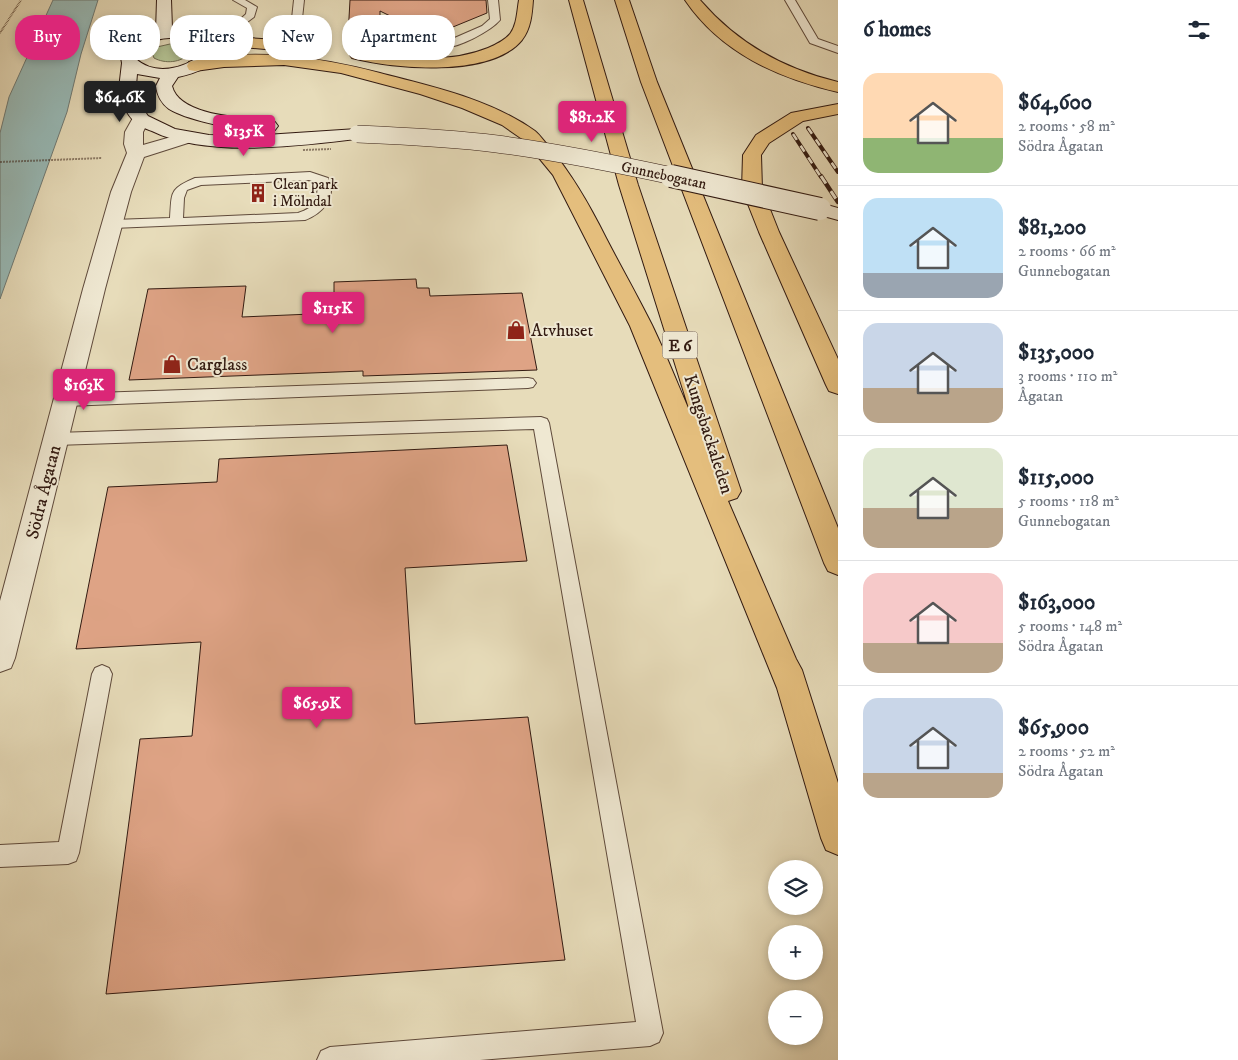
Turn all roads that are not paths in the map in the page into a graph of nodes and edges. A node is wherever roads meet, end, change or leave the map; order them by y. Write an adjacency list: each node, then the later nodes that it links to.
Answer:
1 (164, 0): 13 (main road)
2 (238, 0): 11 (lane)
3 (299, 0): 12 (lane)
4 (493, 0): 15 (lane)
5 (526, 0): 17 (highway)
6 (576, 0): 38 (highway, Kungsbackaleden / E 6)
7 (622, 0): 35 (highway)
8 (692, 0): 22 (highway)
9 (792, 3): 10 (lane); 16 (lane)
10 (810, 7)
11 (251, 15)
12 (298, 15)
13 (164, 34): 14 (main road); 19 (main road)
14 (170, 34)
15 (455, 42)
16 (838, 50)
17 (334, 51)
18 (206, 60): 20 (main road)
19 (130, 63): 21 (main road); 24 (main road)
20 (195, 66): 21 (main road); 38 (highway)
21 (172, 72): 25 (main road, Gunnebogatan)
22 (838, 87)
23 (838, 109): 32 (highway)
24 (140, 120): 26 (main road); 27 (main road, Södra Ågatan)
25 (302, 134): 26 (main road); 28 (main road, Gunnebogatan, bridge)
26 (185, 138): 27 (main road)
27 (136, 153): 30 (main road, Södra Ågatan)
28 (832, 211)
29 (176, 222): 29 (lane); 30 (lane)
30 (112, 224): 33 (main road, Södra Ågatan)
31 (528, 383): 33 (lane)
32 (838, 385)
33 (66, 400): 34 (main road, Södra Ågatan)
34 (56, 439): 36 (main road, Södra Ågatan); 41 (lane)
35 (838, 563)
36 (0, 658)
37 (102, 674): 40 (lane)
38 (792, 687): 39 (highway, Kungsbackaleden / E 6)
39 (838, 838)
40 (0, 856)
41 (330, 1060)

